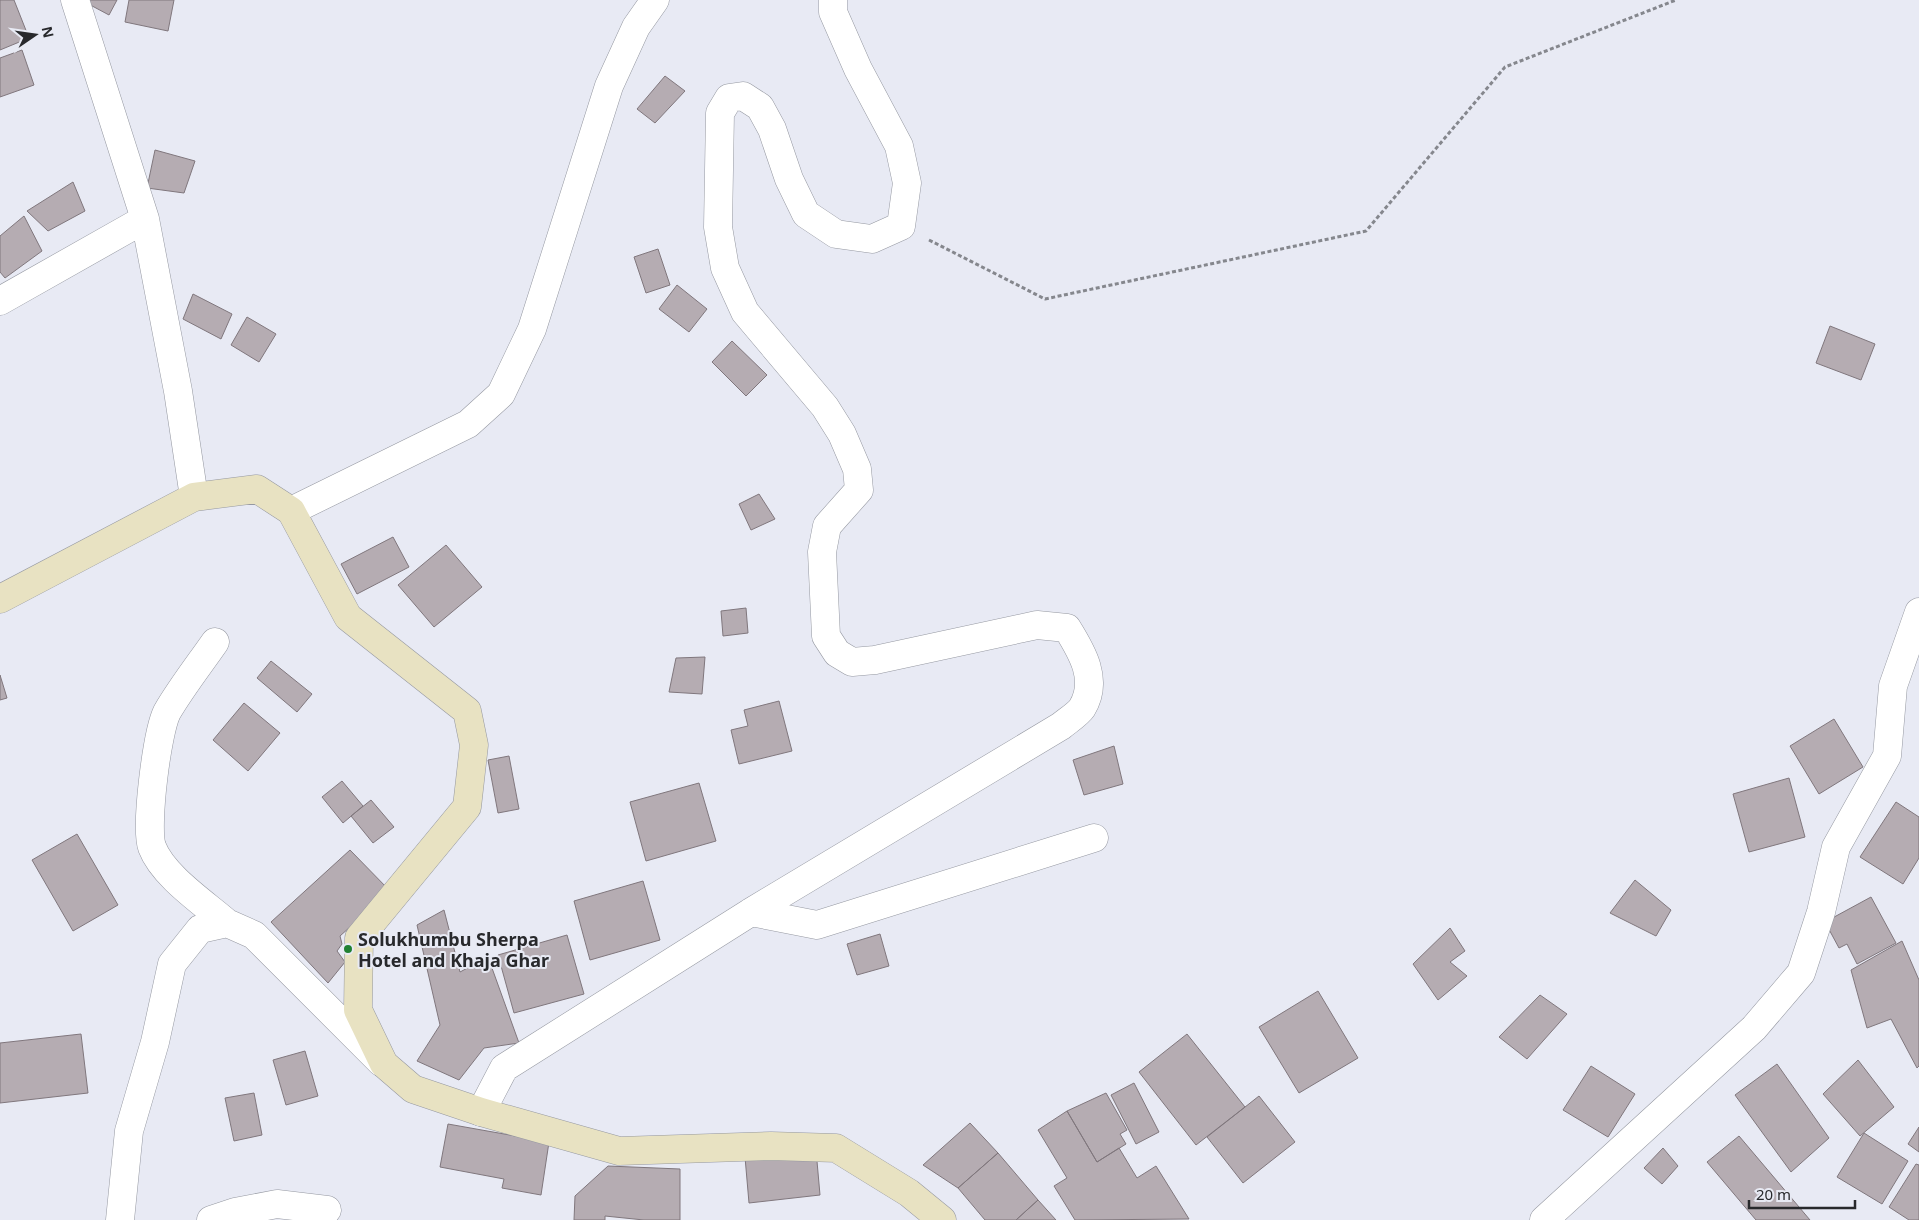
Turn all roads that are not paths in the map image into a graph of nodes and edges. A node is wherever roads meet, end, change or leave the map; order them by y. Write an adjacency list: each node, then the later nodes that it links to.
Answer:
1 (74, 0): 4 (street)
2 (655, 0): 7 (street)
3 (833, 0): 12 (street)
4 (144, 219): 5 (street); 6 (street)
5 (0, 301)
6 (194, 497): 7 (street); 8 (street)
7 (291, 511): 14 (street)
8 (1, 595)
9 (1919, 612): 20 (street)
10 (215, 642): 13 (street)
11 (1094, 838): 12 (street)
12 (751, 912): 15 (street)
13 (227, 923): 14 (street); 17 (street)
14 (384, 1064): 15 (street)
15 (481, 1112): 19 (street)
16 (326, 1210): 18 (street)
17 (120, 1220)
18 (211, 1220)
19 (942, 1220)
20 (1544, 1220)

